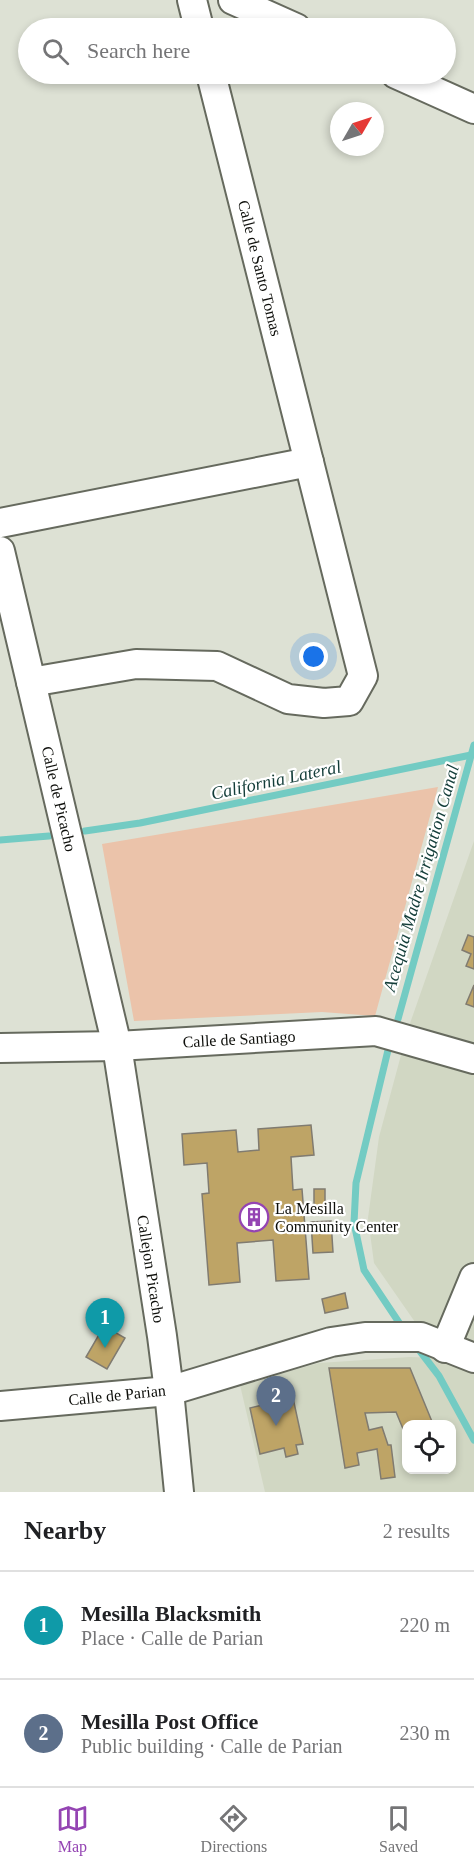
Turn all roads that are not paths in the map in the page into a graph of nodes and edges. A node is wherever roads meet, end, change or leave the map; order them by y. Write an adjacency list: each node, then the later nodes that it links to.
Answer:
1 (192, 0): 3 (street)
2 (233, 0): 4 (street)
3 (196, 18)
4 (274, 18)
5 (214, 84): 8 (street, Calle de Santo Tomas)
6 (418, 84): 7 (street)
7 (474, 109)
8 (309, 462): 9 (street); 11 (street, Calle de Santo Tomas)
9 (0, 523)
10 (0, 551): 11 (street, Calle de Picacho)
11 (31, 682): 12 (street, Calle de Picacho)
12 (117, 1046): 13 (street, Calle de Santiago); 14 (street, Calle de Santiago); 18 (street, Callejon Picacho)
13 (0, 1048)
14 (474, 1059)
15 (474, 1278): 16 (street)
16 (445, 1348): 17 (street, Calle de Parian); 18 (street, Calle de Parian)
17 (474, 1358)
18 (169, 1391): 19 (street, Calle de Parian); 20 (street, Callejon Picacho)
19 (0, 1406)
20 (178, 1492)

